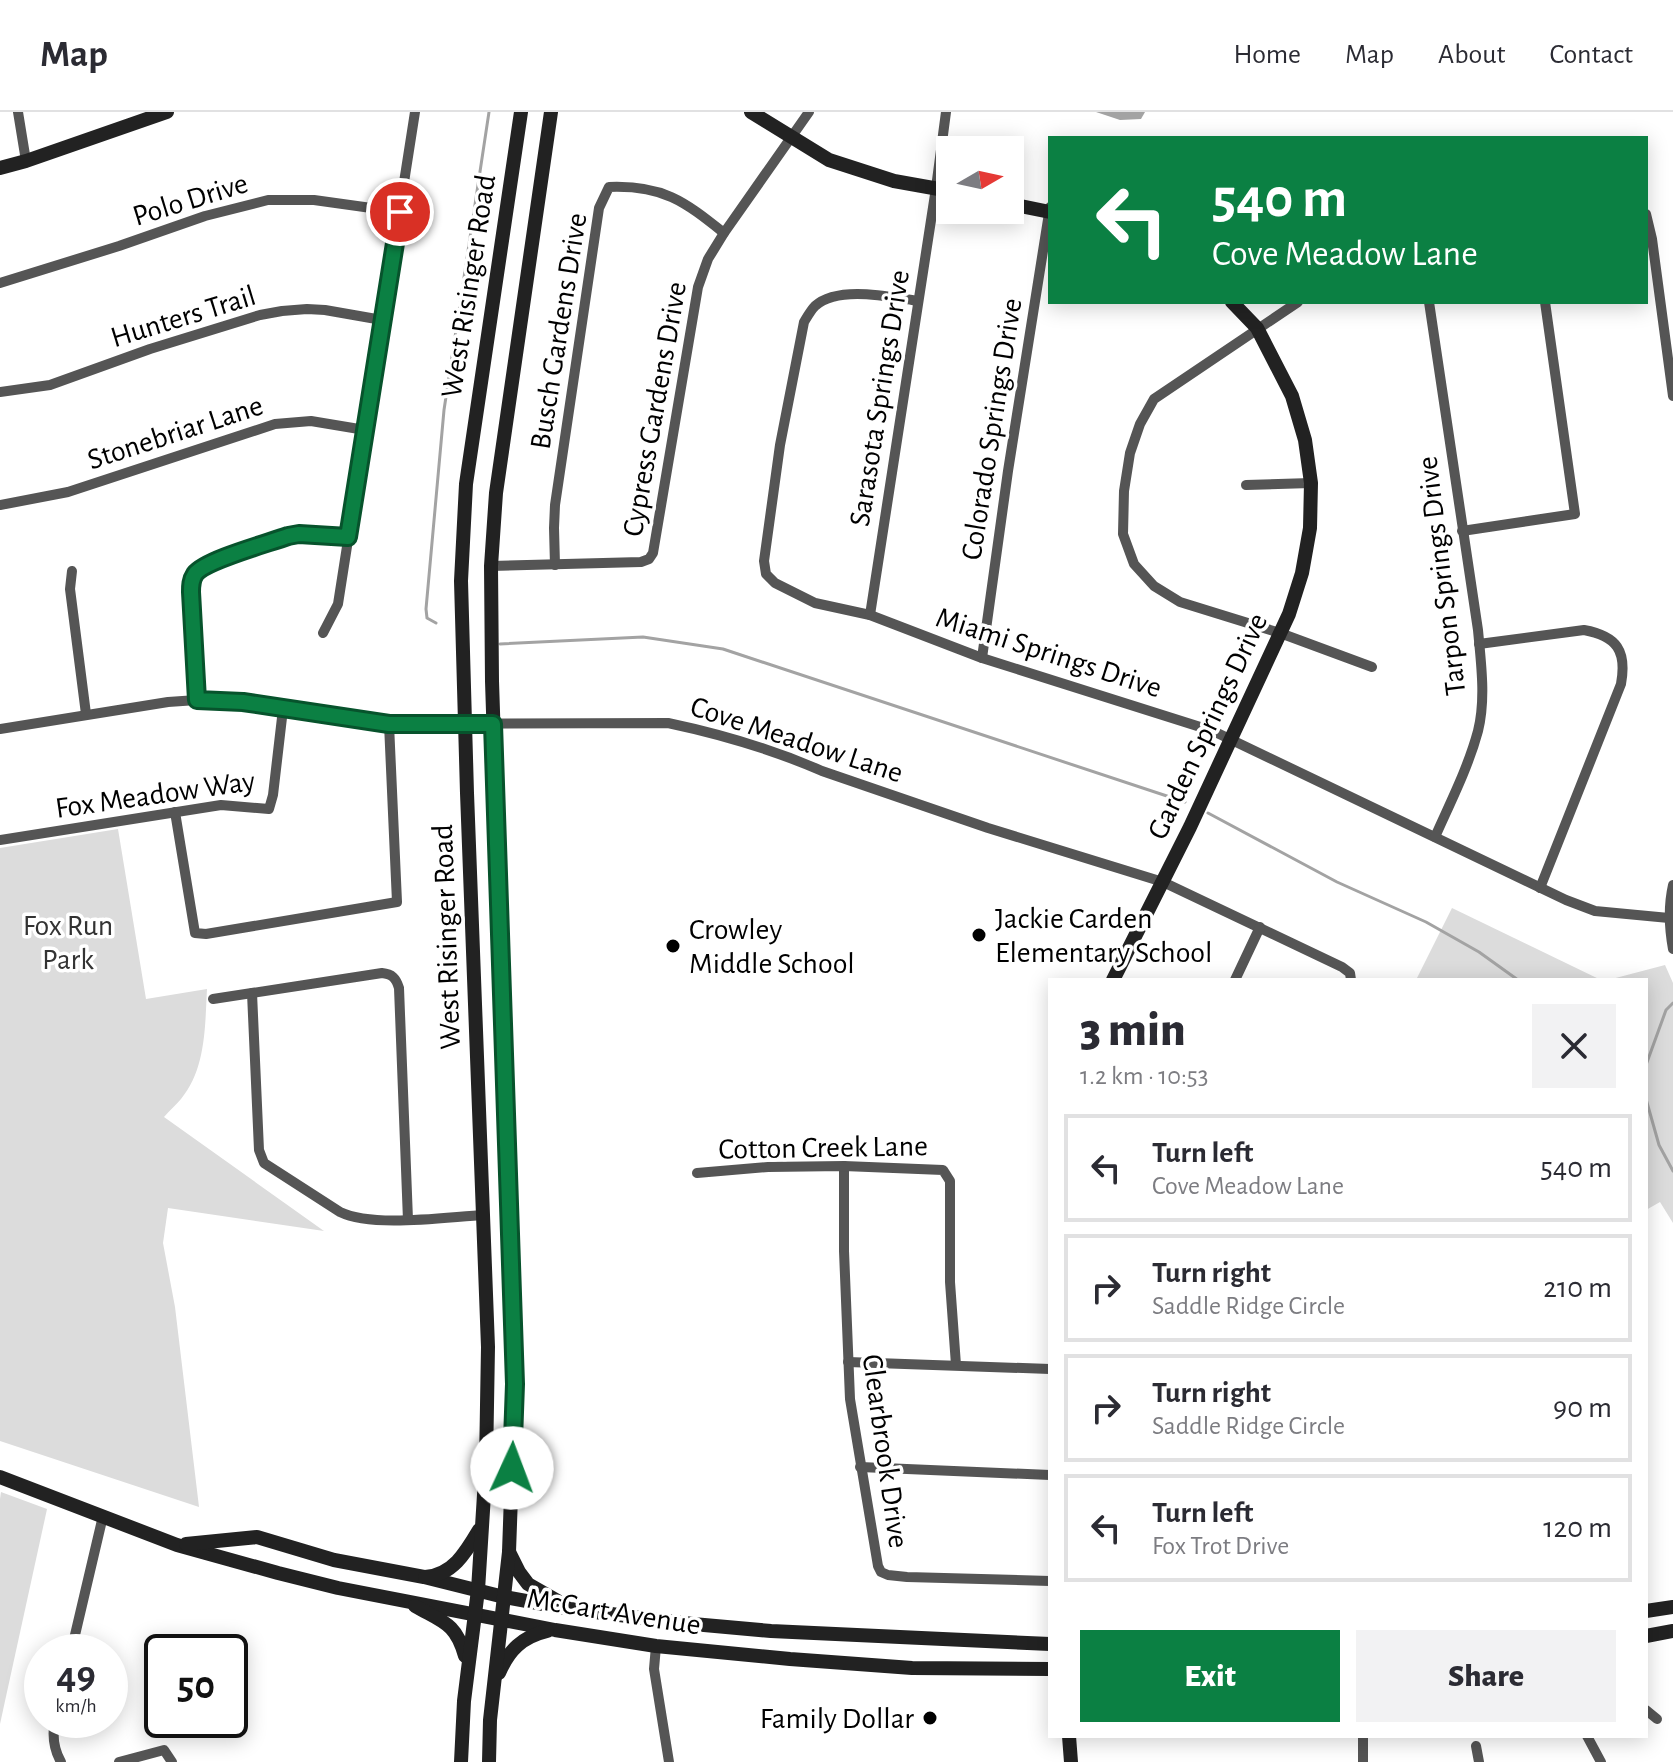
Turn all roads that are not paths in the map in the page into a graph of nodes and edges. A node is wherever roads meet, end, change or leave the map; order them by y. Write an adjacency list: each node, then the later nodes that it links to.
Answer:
1 (18, 112): 12 (street)
2 (167, 112): 9 (main road)
3 (415, 112): 17 (street)
4 (521, 112): 50 (main road, West Risinger Road)
5 (551, 112): 39 (main road, West Risinger Road)
6 (751, 112): 10 (main road)
7 (809, 112): 10 (street, Cypress Gardens Drive)
8 (946, 112): 11 (street, Sarasota Springs Drive)
9 (137, 117): 12 (main road)
10 (793, 136): 14 (main road); 21 (street, Cypress Gardens Drive)
11 (945, 136)
12 (26, 161): 13 (main road)
13 (0, 168)
14 (936, 189)
15 (1024, 206): 16 (main road)
16 (1048, 210)
17 (400, 212): 22 (street, Polo Drive); 28 (street)
18 (936, 221): 23 (street, Sarasota Springs Drive)
19 (1048, 222): 45 (street, Colorado Springs Drive)
20 (1648, 222): 31 (street)
21 (724, 233): 38 (street, Cypress Gardens Drive); 38 (street, Busch Gardens Drive)
22 (0, 283)
23 (918, 301): 41 (street, Sarasota Springs Drive); 41 (street, Miami Springs Drive)
24 (1234, 304): 29 (main road, Garden Springs Drive)
25 (1295, 304): 29 (street)
26 (1429, 304): 36 (street, Tarpon Springs Drive)
27 (1545, 304): 36 (street)
28 (382, 320): 30 (street, Hunters Trail); 32 (street)
29 (1257, 328): 33 (main road, Garden Springs Drive); 43 (street)
30 (0, 392)
31 (1673, 396)
32 (365, 430): 35 (street, Stonebriar Lane); 37 (street)
33 (1311, 483): 34 (street); 43 (main road, Garden Springs Drive)
34 (1246, 485)
35 (0, 505)
36 (1462, 531): 44 (street, Tarpon Springs Drive)
37 (348, 537): 42 (street); 47 (street)
38 (555, 565): 39 (street, Cypress Gardens Drive)
39 (491, 566): 52 (main road, West Risinger Road)
40 (72, 571): 49 (street)
41 (870, 615): 45 (street, Miami Springs Drive)
42 (323, 633)
43 (1280, 633): 46 (street); 54 (main road, Garden Springs Drive)
44 (1479, 644): 56 (street, Tarpon Springs Drive); 60 (street)
45 (982, 658): 54 (street, Miami Springs Drive)
46 (1372, 667)
47 (197, 700): 48 (street, Cove Meadow Lane); 49 (street, Cove Meadow Lane)
48 (283, 709): 51 (street, Cove Meadow Lane); 55 (street, Fox Meadow Way)
49 (86, 714): 53 (street, Cove Meadow Lane)
50 (465, 723): 51 (street, Cove Meadow Lane); 52 (street, Cove Meadow Lane); 71 (main road, West Risinger Road)
51 (389, 724): 55 (street)
52 (493, 724): 58 (street, Cove Meadow Lane); 72 (main road, West Risinger Road)
53 (0, 729)
54 (1231, 738): 56 (street, Miami Springs Drive); 58 (main road, Garden Springs Drive)
55 (175, 812): 57 (street, Fox Meadow Way)
56 (1435, 837): 60 (street, Miami Springs Drive)
57 (0, 840)
58 (1163, 882): 62 (street, Cove Meadow Lane); 64 (main road, Garden Springs Drive)
59 (1673, 885): 61 (street)
60 (1540, 888): 61 (street, Miami Springs Drive)
61 (1669, 918): 63 (street)
62 (1260, 927): 65 (street); 66 (street, Cove Meadow Lane)
63 (1673, 949)
64 (1114, 978)
65 (1236, 978)
66 (1351, 978)
67 (252, 993): 68 (street); 73 (street); 73 (street)
68 (213, 999)
69 (844, 1166): 70 (street, Cotton Creek Lane); 74 (street, Clearbrook Drive); 75 (street, Cotton Creek Lane)
70 (697, 1173)
71 (484, 1215): 72 (main road); 73 (street); 81 (main road, West Risinger Road)
72 (508, 1215): 83 (main road, West Risinger Road)
73 (408, 1220)
74 (848, 1362): 75 (street); 77 (street, Clearbrook Drive)
75 (956, 1365): 76 (street)
76 (1048, 1369)
77 (860, 1467): 78 (street); 85 (street, Clearbrook Drive)
78 (1048, 1475)
79 (0, 1477): 80 (main road, McCart Avenue)
80 (103, 1516): 82 (main road, McCart Avenue); 96 (street)
81 (482, 1526): 84 (main road); 86 (main road, West Risinger Road)
82 (177, 1545): 84 (main road, McCart Avenue); 88 (main road, McCart Avenue)
83 (509, 1552): 87 (main road, West Risinger Road); 90 (main road)
84 (424, 1577): 86 (main road, McCart Avenue)
85 (1048, 1581)
86 (478, 1590): 87 (main road, McCart Avenue); 92 (main road, West Risinger Road)
87 (504, 1597): 90 (main road, McCart Avenue); 93 (main road, West Risinger Road)
88 (404, 1600): 92 (main road, McCart Avenue); 100 (main road)
89 (1673, 1607): 91 (main road)
90 (570, 1609): 98 (main road, McCart Avenue)
91 (1648, 1611)
92 (474, 1614): 93 (main road, McCart Avenue); 100 (main road, West Risinger Road)
93 (501, 1619): 94 (main road, McCart Avenue); 102 (main road, West Risinger Road)
94 (555, 1630): 99 (main road, McCart Avenue); 102 (main road)
95 (1673, 1631): 97 (main road)
96 (75, 1634)
97 (1648, 1636)
98 (1048, 1644)
99 (656, 1646): 101 (main road, McCart Avenue); 115 (street)
100 (468, 1665): 113 (main road, West Risinger Road)
101 (1048, 1669)
102 (493, 1688): 114 (main road, West Risinger Road)
103 (1648, 1712): 104 (street)
104 (1657, 1719)
105 (53, 1738): 110 (street)
106 (1069, 1738): 116 (main road)
107 (1363, 1738): 117 (street)
108 (1588, 1738): 119 (street)
109 (1476, 1746): 118 (street)
110 (61, 1762)
111 (119, 1762): 112 (street)
112 (172, 1762)
113 (461, 1762)
114 (489, 1762)
115 (669, 1762)
116 (1071, 1762)
117 (1363, 1762)
118 (1479, 1762)
119 (1601, 1762)

